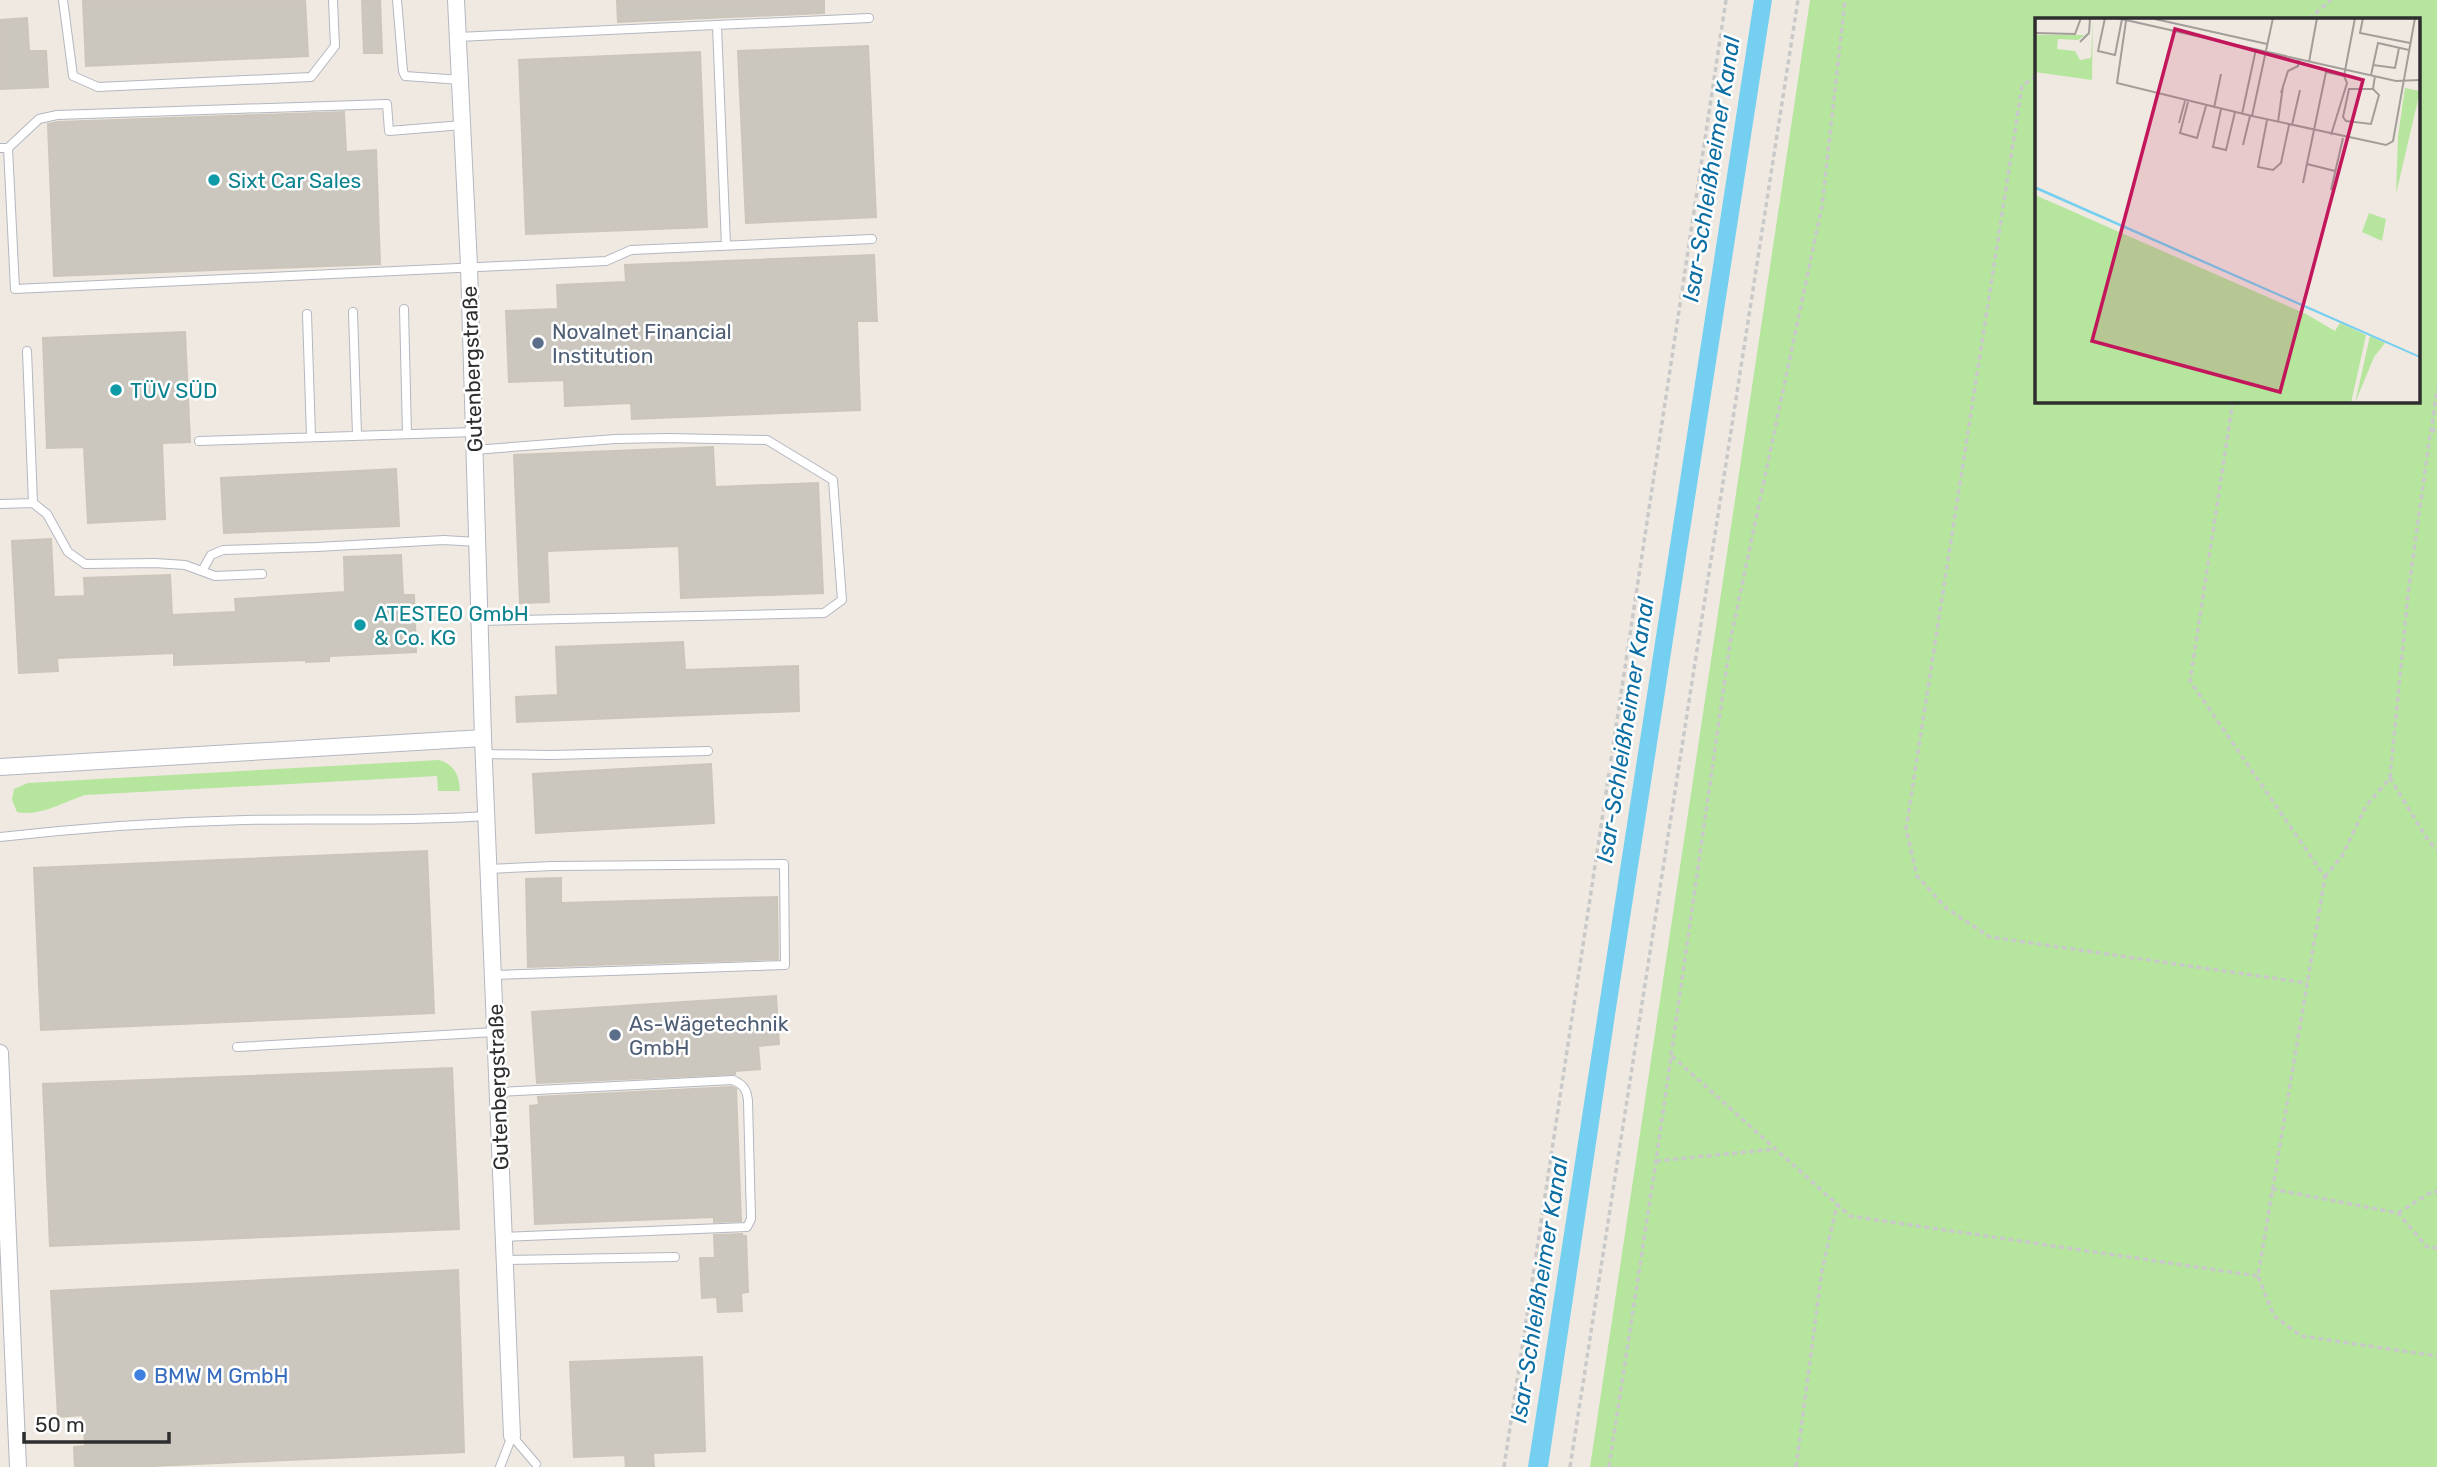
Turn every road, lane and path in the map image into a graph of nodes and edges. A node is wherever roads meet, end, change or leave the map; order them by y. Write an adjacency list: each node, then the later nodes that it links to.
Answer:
1 (62, 0): 2 (lane)
2 (333, 0)
3 (397, 0): 14 (lane)
4 (456, 0): 12 (street, Gutenbergstraße)
5 (1726, 0): 73 (path)
6 (1798, 0): 74 (path)
7 (1845, 0): 54 (path)
8 (2331, 0): 9 (path)
9 (2310, 18)
10 (869, 19): 11 (lane)
11 (717, 26): 12 (lane); 18 (lane)
12 (458, 37): 14 (street, Gutenbergstraße)
13 (2035, 77): 50 (path)
14 (460, 80): 15 (street, Gutenbergstraße)
15 (463, 125): 16 (lane); 19 (street, Gutenbergstraße)
16 (4, 148): 19 (lane)
17 (872, 239): 18 (lane)
18 (726, 245): 19 (lane)
19 (469, 266): 27 (street, Gutenbergstraße)
20 (404, 309): 28 (lane)
21 (353, 312): 29 (lane)
22 (307, 314): 31 (lane)
23 (27, 351): 34 (lane)
24 (2437, 389): 30 (path)
25 (2233, 402): 48 (path)
26 (2437, 426): 30 (path)
27 (474, 432): 28 (lane); 33 (street, Gutenbergstraße)
28 (407, 434): 29 (lane)
29 (356, 435): 31 (lane)
30 (2430, 435): 43 (path)
31 (311, 436): 32 (lane)
32 (200, 441)
33 (474, 450): 36 (street, Gutenbergstraße); 39 (lane)
34 (33, 503): 35 (lane); 37 (lane)
35 (0, 504)
36 (477, 542): 37 (lane); 39 (street, Gutenbergstraße)
37 (202, 571): 38 (lane)
38 (261, 574)
39 (480, 621): 40 (street, Gutenbergstraße)
40 (483, 746): 41 (lane); 42 (street); 44 (street, Gutenbergstraße)
41 (708, 751)
42 (0, 767)
43 (2390, 778): 46 (path); 48 (path)
44 (486, 816): 45 (lane); 47 (street, Gutenbergstraße)
45 (0, 837)
46 (2437, 849)
47 (488, 869): 49 (street, Gutenbergstraße); 49 (lane)
48 (2325, 877): 50 (path)
49 (493, 975): 51 (street, Gutenbergstraße)
50 (2307, 983): 59 (path)
51 (495, 1032): 52 (lane); 55 (street, Gutenbergstraße)
52 (237, 1047)
53 (0, 1053): 58 (street)
54 (1671, 1055): 56 (path); 57 (path)
55 (498, 1092): 63 (street, Gutenbergstraße); 63 (lane)
56 (1777, 1149): 57 (path); 61 (path)
57 (1656, 1161): 75 (path)
58 (4, 1189): 71 (street)
59 (2272, 1189): 62 (path); 67 (path)
60 (2437, 1192): 62 (path)
61 (1837, 1205): 67 (path); 76 (path)
62 (2398, 1213): 64 (path)
63 (504, 1237): 66 (street, Gutenbergstraße)
64 (2437, 1248)
65 (675, 1257): 66 (lane)
66 (505, 1259): 69 (street, Gutenbergstraße)
67 (2258, 1276): 68 (path)
68 (2437, 1356)
69 (512, 1436): 70 (lane); 72 (lane)
70 (537, 1464)
71 (18, 1467)
72 (500, 1467)
73 (1504, 1467)
74 (1570, 1467)
75 (1609, 1467)
76 (1796, 1467)

